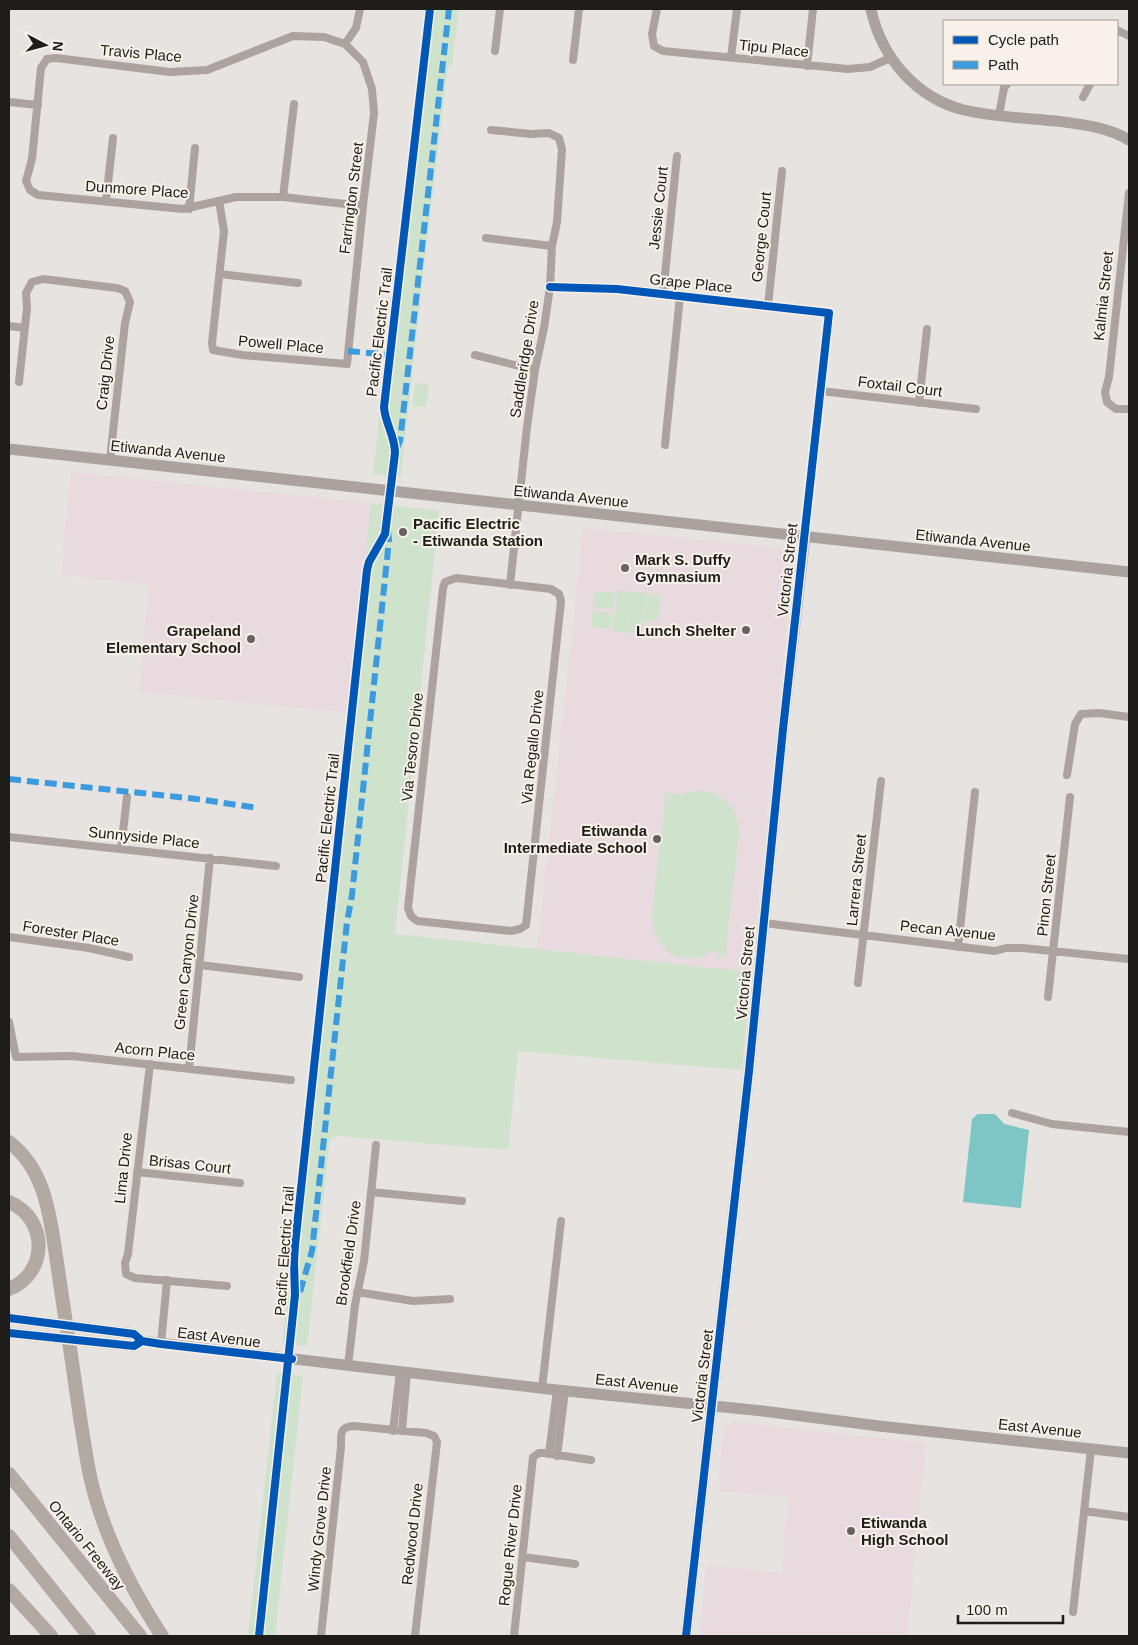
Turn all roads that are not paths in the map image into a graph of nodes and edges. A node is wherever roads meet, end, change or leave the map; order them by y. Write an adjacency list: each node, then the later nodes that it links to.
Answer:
1 (360, 9): 8 (street)
2 (500, 9): 9 (street)
3 (579, 9): 12 (street)
4 (657, 9): 10 (street, Tipu Place)
5 (736, 9): 10 (street)
6 (813, 9): 13 (street)
7 (871, 9): 11 (street)
8 (345, 44): 19 (street, Travis Place); 31 (street, Farrington Street)
9 (495, 51)
10 (732, 57): 13 (street, Tipu Place)
11 (890, 58): 13 (street, Tipu Place); 20 (street)
12 (573, 60)
13 (807, 66)
14 (1006, 85): 20 (street)
15 (1089, 85): 16 (street)
16 (1083, 97)
17 (9, 102): 19 (street)
18 (294, 104): 28 (street)
19 (38, 105): 29 (street, Dunmore Place)
20 (999, 115): 23 (street)
21 (491, 130): 34 (street, Saddleridge Drive)
22 (113, 138): 29 (street)
23 (1129, 140)
24 (195, 148): 32 (street)
25 (677, 156): 38 (street, Jessie Court)
26 (782, 171): 40 (street, George Court)
27 (1129, 193): 52 (street, Kalmia Street)
28 (284, 197): 30 (street, Dunmore Place); 31 (street, Dunmore Place)
29 (106, 201): 32 (street, Dunmore Place)
30 (218, 201): 32 (street, Dunmore Place); 35 (street)
31 (363, 206): 46 (street, Farrington Street)
32 (189, 209)
33 (486, 238): 34 (street)
34 (552, 246): 37 (street, Saddleridge Drive)
35 (220, 274): 36 (street); 46 (street, Powell Place)
36 (298, 283)
37 (550, 287): 38 (street, Grape Place); 47 (street, Saddleridge Drive)
38 (663, 294): 39 (street, Grape Place)
39 (680, 296): 40 (street, Grape Place); 53 (street)
40 (768, 306): 41 (street, Grape Place)
41 (830, 313): 49 (street, Victoria Street)
42 (9, 326): 43 (street)
43 (25, 328): 48 (street); 55 (street, Craig Drive)
44 (927, 329): 50 (street)
45 (476, 356): 47 (street)
46 (347, 364)
47 (535, 370): 56 (street, Saddleridge Drive)
48 (19, 382)
49 (820, 391): 50 (street, Foxtail Court); 57 (street, Victoria Street)
50 (919, 403): 51 (street, Foxtail Court)
51 (976, 409)
52 (1129, 409)
53 (665, 445)
54 (9, 449): 55 (street, Etiwanda Avenue)
55 (110, 459): 56 (street, Etiwanda Avenue)
56 (518, 505): 57 (street, Etiwanda Avenue); 59 (street, Saddleridge Drive)
57 (805, 536): 58 (street, Etiwanda Avenue); 70 (street, Victoria Street)
58 (1129, 572)
59 (510, 585): 71 (street, Via Regallo Drive); 71 (street, Via Tesoro Drive)
60 (1129, 717): 61 (street)
61 (1067, 775)
62 (881, 781): 72 (street, Larrera Street)
63 (976, 792): 74 (street)
64 (127, 797): 67 (street)
65 (1070, 797): 75 (street, Pinon Street)
66 (9, 837): 67 (street, Sunnyside Place)
67 (122, 849): 68 (street, Sunnyside Place)
68 (210, 858): 69 (street, Sunnyside Place); 78 (street, Green Canyon Drive)
69 (276, 866)
70 (764, 923): 72 (street, Pecan Avenue); 109 (street, Victoria Street)
71 (520, 929)
72 (864, 935): 74 (street, Pecan Avenue); 80 (street, Larrera Street)
73 (9, 937): 76 (street, Forester Place)
74 (958, 947): 75 (street, Pecan Avenue)
75 (1054, 951): 77 (street, Pecan Avenue); 81 (street, Pinon Street)
76 (129, 956)
77 (1129, 959)
78 (200, 965): 79 (street); 84 (street, Green Canyon Drive)
79 (299, 977)
80 (858, 983)
81 (1048, 997)
82 (9, 1022): 83 (street, Acorn Place)
83 (150, 1064): 84 (street, Acorn Place); 90 (street, Lima Drive)
84 (189, 1069): 85 (street, Acorn Place)
85 (291, 1080)
86 (1012, 1113): 87 (street)
87 (1129, 1132)
88 (9, 1142): 126 (highway, bridge)
89 (376, 1145): 92 (street, Brookfield Drive)
90 (136, 1172): 91 (street, Brisas Court); 96 (street, Lima Drive)
91 (240, 1183)
92 (371, 1192): 93 (street); 99 (street, Brookfield Drive)
93 (462, 1201)
94 (9, 1202): 98 (highway)
95 (561, 1221): 107 (street)
96 (167, 1280): 97 (street); 104 (street)
97 (227, 1286)
98 (9, 1289)
99 (357, 1292): 100 (street); 105 (street, Brookfield Drive)
100 (450, 1299)
101 (9, 1318): 103 (street, East Avenue)
102 (9, 1333): 103 (street, East Avenue)
103 (142, 1341): 104 (street, East Avenue)
104 (162, 1344): 105 (street, East Avenue)
105 (348, 1366): 106 (street, East Avenue)
106 (404, 1371): 107 (street, East Avenue); 110 (street)
107 (542, 1388): 108 (street, East Avenue)
108 (561, 1391): 109 (street, East Avenue); 113 (street)
109 (712, 1406): 111 (street, East Avenue); 130 (street, Victoria Street)
110 (397, 1431): 127 (street, Windy Grove Drive); 128 (street, Redwood Drive)
111 (1091, 1449): 112 (street, East Avenue); 116 (street)
112 (1129, 1453)
113 (553, 1455): 114 (street); 119 (street, Rogue River Drive)
114 (591, 1460)
115 (9, 1474): 125 (highway, Ontario Freeway)
116 (1084, 1511): 117 (street); 122 (street)
117 (1129, 1517)
118 (9, 1536): 124 (highway)
119 (523, 1557): 120 (street); 129 (street, Rogue River Drive)
120 (576, 1564)
121 (9, 1591): 123 (highway)
122 (1073, 1612)
123 (52, 1636)
124 (88, 1636)
125 (140, 1636)
126 (162, 1636)
127 (321, 1636)
128 (415, 1636)
129 (514, 1636)
130 (686, 1636)

